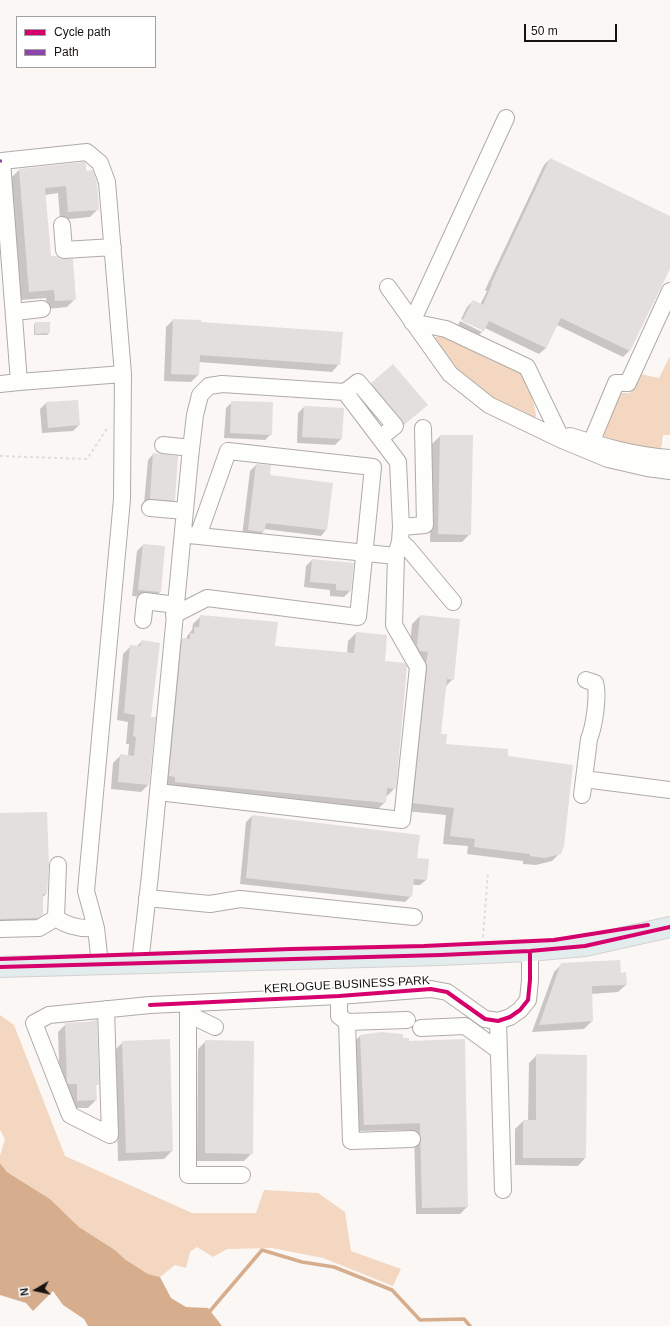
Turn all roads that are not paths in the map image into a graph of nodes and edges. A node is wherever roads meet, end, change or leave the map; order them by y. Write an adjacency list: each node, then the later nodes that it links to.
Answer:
1 (506, 118): 8 (street)
2 (62, 225): 3 (street)
3 (113, 247): 7 (street); 9 (street)
4 (388, 287): 8 (street)
5 (670, 291): 14 (street)
6 (42, 309): 7 (street)
7 (14, 312): 10 (street)
8 (412, 322): 13 (street); 13 (street)
9 (123, 374): 10 (street); 37 (street)
10 (19, 382): 11 (street)
11 (0, 384)
12 (423, 428): 22 (street)
13 (562, 440): 14 (street); 18 (street)
14 (591, 443): 17 (street)
15 (163, 445): 16 (street)
16 (191, 448): 20 (street); 22 (street)
17 (670, 458)
18 (670, 471)
19 (150, 508): 20 (street)
20 (185, 511): 21 (street)
21 (190, 535): 23 (street); 23 (street); 25 (street)
22 (399, 541): 23 (street); 24 (street); 31 (street)
23 (365, 553): 25 (street)
24 (453, 602)
25 (175, 610): 26 (street); 31 (street)
26 (143, 620)
27 (586, 680): 29 (street)
28 (606, 699): 29 (street)
29 (590, 712): 30 (street)
30 (670, 790)
31 (158, 792): 33 (street)
32 (58, 865): 35 (street)
33 (147, 898): 34 (street); 40 (street)
34 (414, 916)
35 (56, 918): 37 (street); 38 (street)
36 (670, 927): 39 (main road)
37 (96, 928): 41 (street)
38 (0, 929)
39 (530, 951): 40 (main road); 47 (street)
40 (140, 963): 41 (main road)
41 (100, 964): 42 (main road)
42 (0, 967)
43 (339, 996): 44 (street, KERLOGUE BUSINESS PARK); 47 (street, KERLOGUE BUSINESS PARK); 48 (street)
44 (188, 1008): 45 (street, KERLOGUE BUSINESS PARK); 49 (street); 53 (street)
45 (106, 1009): 45 (street, KERLOGUE BUSINESS PARK)
46 (407, 1020): 48 (street)
47 (498, 1021): 51 (street)
48 (347, 1022): 52 (street)
49 (215, 1027)
50 (421, 1028): 51 (street)
51 (498, 1050): 54 (street)
52 (412, 1139)
53 (242, 1175)
54 (502, 1190)

